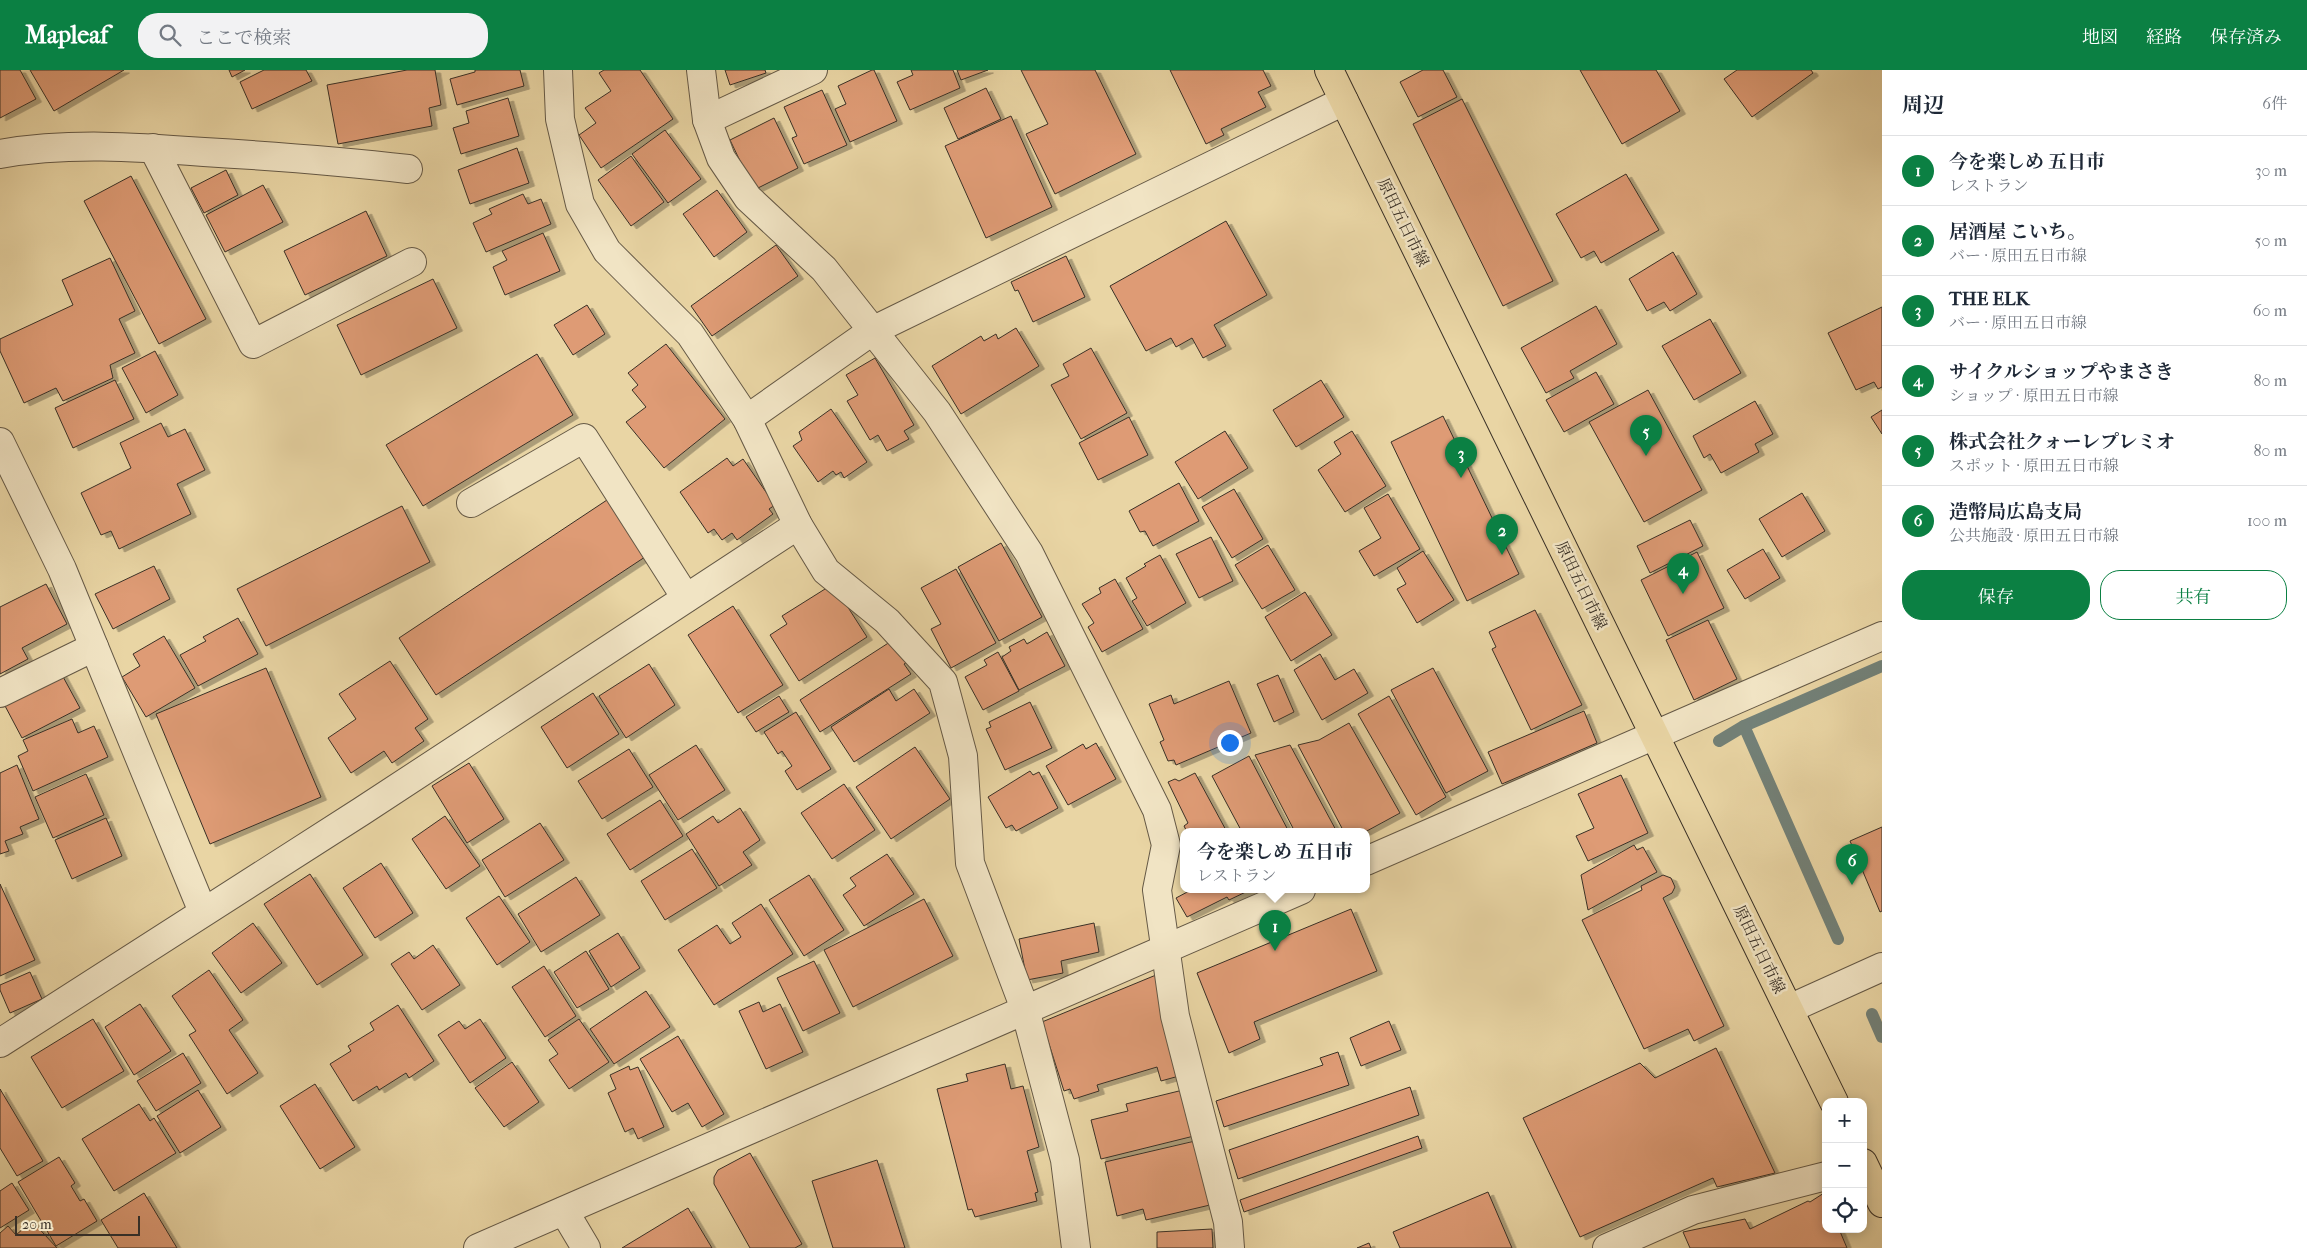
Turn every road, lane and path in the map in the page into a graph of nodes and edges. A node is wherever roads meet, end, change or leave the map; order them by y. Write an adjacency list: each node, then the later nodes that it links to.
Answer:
1 (558, 70): 12 (street)
2 (701, 70): 6 (street)
3 (813, 70): 6 (street)
4 (1329, 70): 5 (main road, 原田五日市線)
5 (1344, 101): 11 (street); 20 (main road, 原田五日市線)
6 (707, 120): 11 (street)
7 (153, 148): 8 (street); 9 (street); 10 (street)
8 (0, 154)
9 (408, 169)
10 (412, 262)
11 (872, 331): 12 (street); 24 (street)
12 (747, 419): 15 (street)
13 (0, 442): 18 (street)
14 (471, 503): 16 (street)
15 (798, 525): 16 (street); 26 (street)
16 (686, 598): 23 (street)
17 (1882, 636): 20 (street)
18 (94, 647): 19 (street); 23 (street)
19 (0, 693)
20 (1655, 734): 21 (street); 27 (main road, 原田五日市線)
21 (1370, 859)
22 (1294, 893): 24 (street)
23 (203, 912): 28 (street)
24 (1166, 949): 26 (street); 37 (street)
25 (1882, 966): 27 (street)
26 (1025, 1009): 33 (street); 36 (street)
27 (1789, 1009): 29 (main road, 原田五日市線)
28 (0, 1043)
29 (1832, 1098)
30 (1867, 1172): 32 (main road)
31 (1822, 1177): 38 (street)
32 (1882, 1204)
33 (564, 1211): 34 (street); 35 (street)
34 (478, 1248)
35 (586, 1248)
36 (1076, 1248)
37 (1230, 1248)
38 (1607, 1248)

